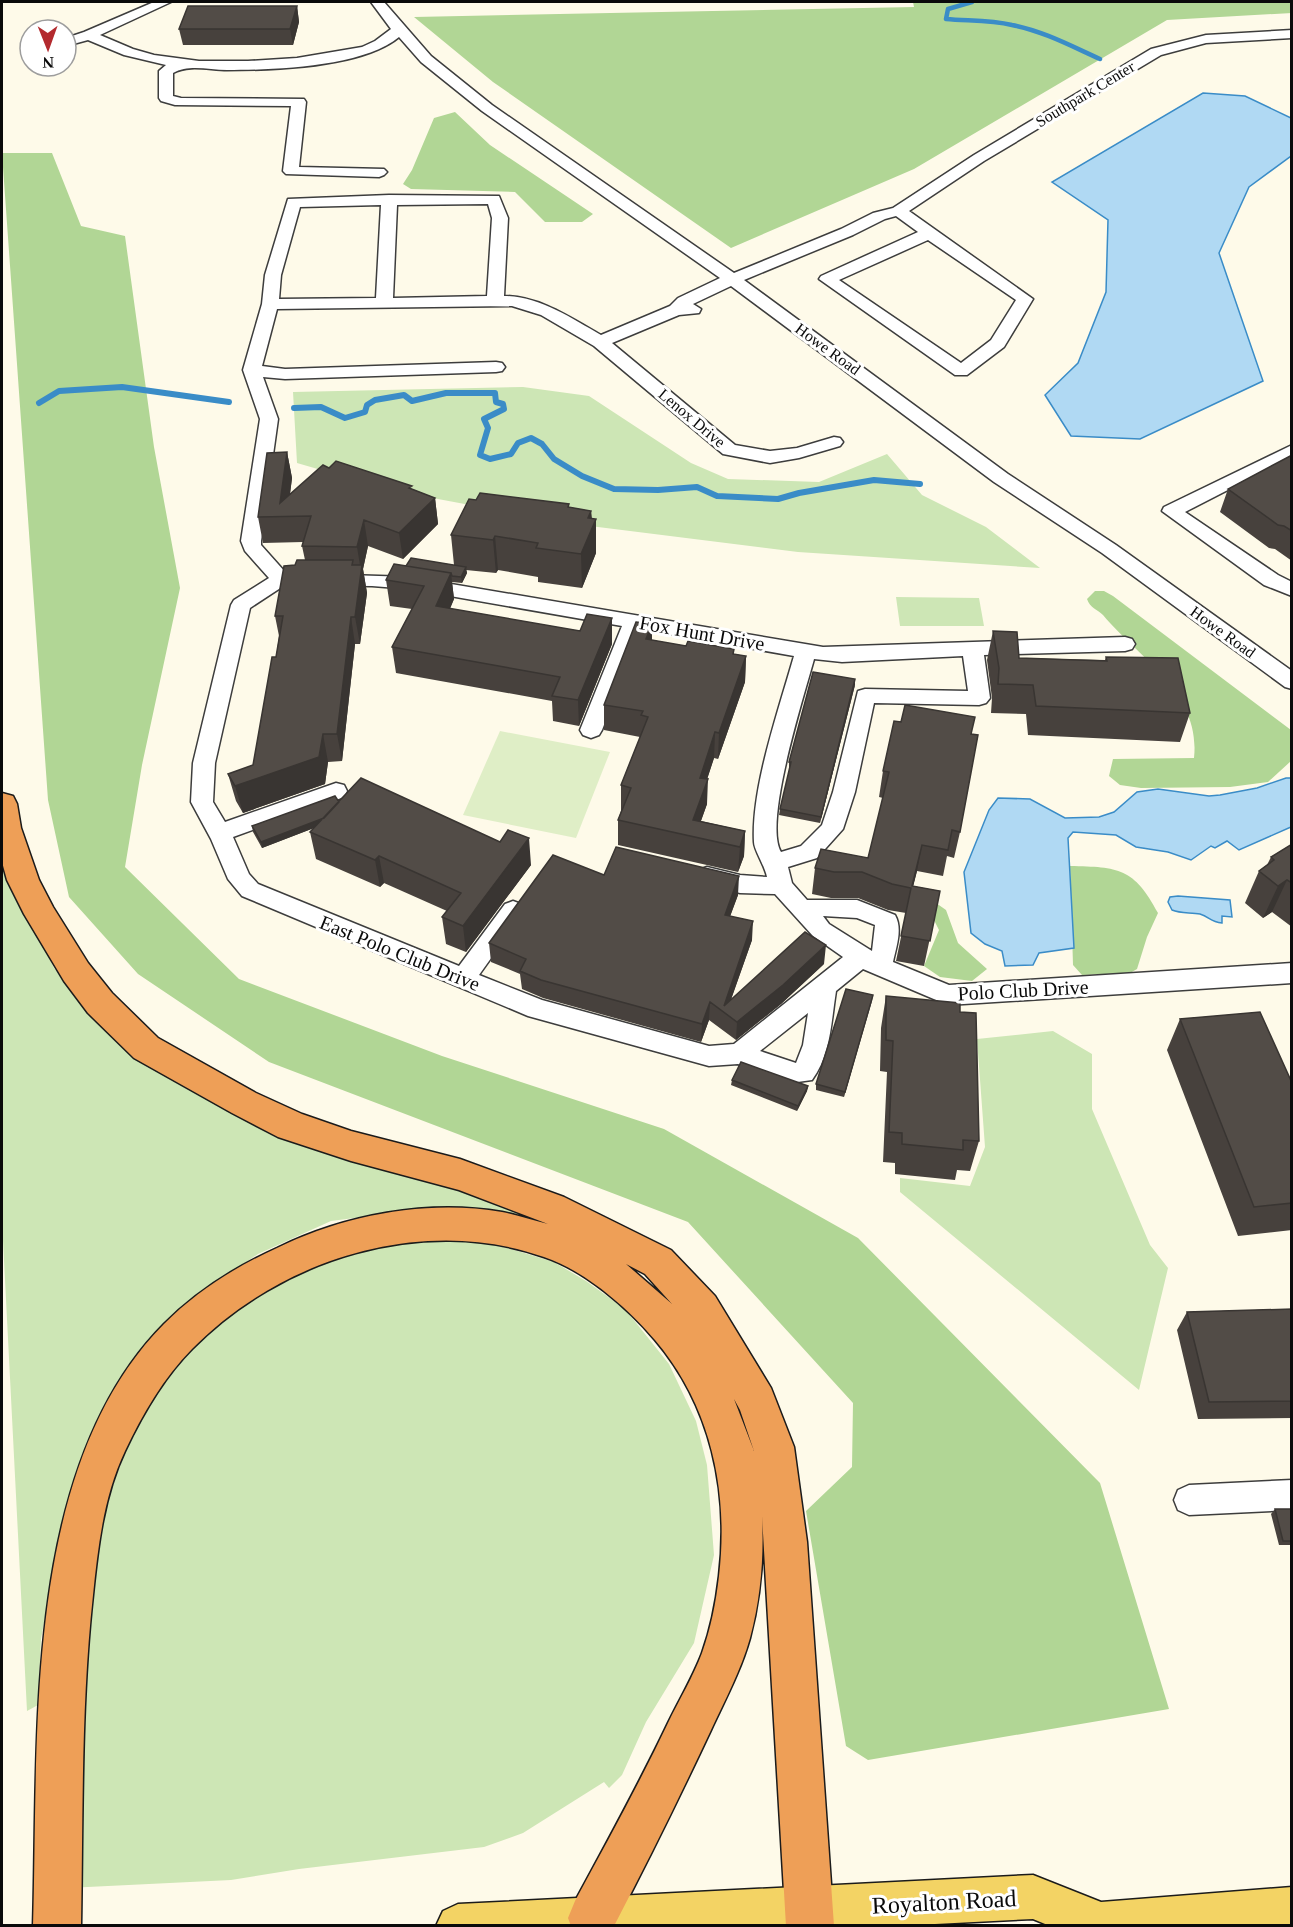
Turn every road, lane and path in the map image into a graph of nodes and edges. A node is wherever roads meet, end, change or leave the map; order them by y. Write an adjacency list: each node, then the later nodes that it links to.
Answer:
1 (164, 2): 5 (street)
2 (378, 2): 3 (street, Howe Road)
3 (399, 29): 7 (street); 8 (street, Howe Road)
4 (1292, 34): 12 (street, Southpark Center)
5 (89, 35): 6 (street); 9 (street)
6 (78, 38)
7 (375, 47): 8 (street); 9 (street)
8 (417, 49): 14 (street, Howe Road)
9 (180, 63): 10 (street)
10 (379, 172)
11 (389, 200): 15 (street); 16 (street); 17 (street)
12 (899, 211): 13 (street); 14 (street, Southpark Center)
13 (929, 233): 13 (street)
14 (738, 284): 18 (street); 29 (street, Howe Road)
15 (495, 302): 16 (street, Lenox Drive); 18 (street, Lenox Drive)
16 (384, 303): 17 (street, Lenox Drive)
17 (270, 304): 20 (street)
18 (600, 342): 21 (street, Lenox Drive)
19 (496, 367): 20 (street)
20 (252, 370): 23 (street)
21 (834, 442)
22 (1292, 450): 24 (street)
23 (281, 579): 25 (street, Fox Hunt Drive); 33 (street, East Polo Club Drive)
24 (1286, 589)
25 (634, 621): 28 (street, Fox Hunt Drive); 30 (street)
26 (1125, 644): 27 (street, Fox Hunt Drive)
27 (972, 649): 28 (street, Fox Hunt Drive); 34 (street)
28 (806, 651): 34 (street, Polo Club Drive)
29 (1292, 682)
30 (591, 730)
31 (336, 791): 33 (street)
32 (2, 804): 47 (highway)
33 (219, 833): 41 (street, East Polo Club Drive)
34 (775, 862): 36 (street, Polo Club Drive)
35 (685, 872): 36 (street)
36 (781, 886): 38 (street, Polo Club Drive)
37 (526, 892): 41 (street)
38 (803, 909): 39 (street, Polo Club Drive); 39 (street)
39 (870, 962): 40 (street, Polo Club Drive); 42 (street)
40 (1290, 976)
41 (463, 979): 43 (street, East Polo Club Drive)
42 (824, 987): 43 (street); 43 (street)
43 (739, 1054)
44 (1292, 1495): 45 (street)
45 (1189, 1500)
46 (1292, 1910): 49 (main road, Royalton Road)
47 (809, 1917): 48 (main road, Royalton Road); 49 (main road, Royalton Road)
48 (592, 1918): 50 (highway); 51 (main road, Royalton Road)
49 (1100, 1925)
50 (57, 1926)
51 (458, 1926)

